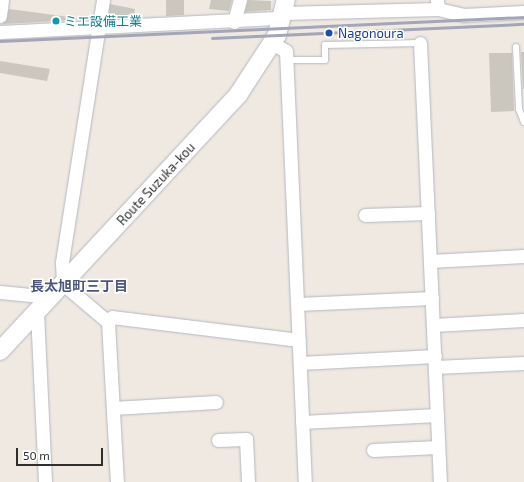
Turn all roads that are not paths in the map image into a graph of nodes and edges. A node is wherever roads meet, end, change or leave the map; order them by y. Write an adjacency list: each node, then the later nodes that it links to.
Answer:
1 (2, 0): 7 (street)
2 (103, 0): 9 (street)
3 (240, 0): 8 (street)
4 (437, 4): 5 (street); 6 (street)
5 (283, 10): 8 (street); 11 (main road, Route Suzuka-kou)
6 (524, 12)
7 (0, 16)
8 (234, 22): 9 (street)
9 (99, 28): 10 (street); 20 (street)
10 (0, 32)
11 (272, 43): 14 (street); 20 (main road, Route Suzuka-kou)
12 (420, 44): 14 (lane); 16 (street)
13 (516, 47): 15 (lane)
14 (286, 60): 24 (street)
15 (524, 122)
16 (428, 213): 17 (street); 19 (street)
17 (364, 215)
18 (524, 256): 19 (street)
19 (430, 261): 23 (street)
20 (63, 284): 22 (main road, Route Suzuka-kou); 27 (street)
21 (0, 292): 22 (street)
22 (51, 297): 25 (main road, Route Suzuka-kou)
23 (432, 298): 24 (street); 28 (street)
24 (298, 304): 29 (street)
25 (37, 312): 30 (main road, Route Suzuka-kou); 41 (street)
26 (524, 320): 28 (street)
27 (108, 322): 29 (street); 35 (street)
28 (433, 325): 31 (street)
29 (299, 340): 33 (street)
30 (0, 351)
31 (435, 362): 32 (street); 33 (street); 36 (street)
32 (524, 362)
33 (300, 363): 37 (street)
34 (216, 402): 35 (street)
35 (114, 408): 42 (street)
36 (437, 415): 37 (street); 39 (street)
37 (302, 422): 44 (street)
38 (218, 440): 43 (street)
39 (438, 447): 40 (street); 45 (street)
40 (373, 450)
41 (45, 482)
42 (117, 482)
43 (248, 482)
44 (305, 482)
45 (440, 482)

